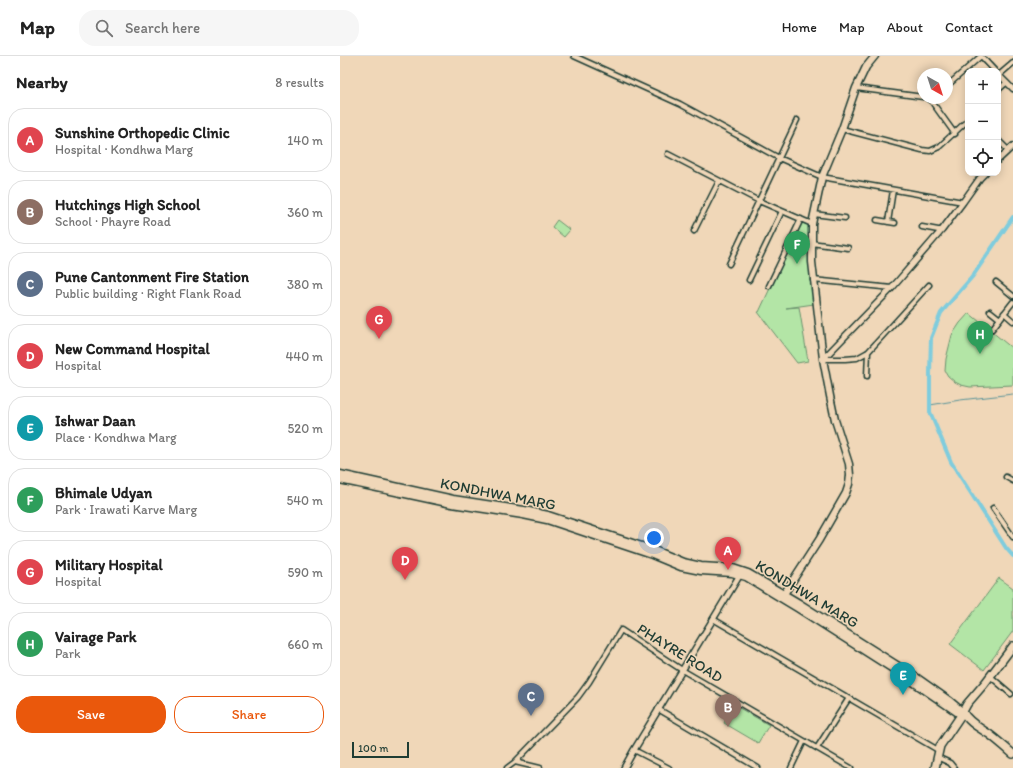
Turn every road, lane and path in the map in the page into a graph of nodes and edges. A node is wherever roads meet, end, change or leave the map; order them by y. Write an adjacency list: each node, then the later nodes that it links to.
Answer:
1 (574, 56): 23 (street)
2 (875, 56): 11 (main road)
3 (983, 57): 5 (street); 8 (street)
4 (1013, 63): 6 (street)
5 (992, 68)
6 (1001, 73)
7 (1001, 78): 9 (street)
8 (953, 81)
9 (1006, 83): 10 (street); 12 (street)
10 (1001, 87)
11 (856, 88): 13 (street); 17 (main road)
12 (1013, 89)
13 (917, 96)
14 (934, 104): 18 (street)
15 (797, 120): 23 (street)
16 (965, 123): 18 (street)
17 (842, 129): 18 (street); 25 (main road)
18 (955, 134)
19 (1001, 142): 20 (street)
20 (1011, 148): 22 (street)
21 (668, 154): 26 (street)
22 (1001, 157)
23 (779, 158): 25 (street); 28 (street)
24 (982, 176): 29 (street)
25 (822, 177): 27 (street); 31 (main road)
26 (719, 181): 28 (street); 40 (street)
27 (893, 190): 29 (street); 35 (street)
28 (759, 201): 30 (street); 43 (street)
29 (963, 202): 39 (street)
30 (782, 211): 33 (street); 44 (street)
31 (814, 214): 32 (street); 37 (main road)
32 (845, 218)
33 (801, 220): 37 (street); 48 (street)
34 (877, 220): 35 (street)
35 (888, 222): 36 (street)
36 (895, 223)
37 (812, 224): 41 (main road)
38 (922, 227): 39 (street)
39 (942, 230): 49 (street)
40 (694, 231)
41 (812, 243): 42 (street); 45 (main road)
42 (848, 248)
43 (729, 264)
44 (749, 280)
45 (813, 280): 49 (street); 58 (main road)
46 (996, 282): 50 (street)
47 (929, 285): 57 (street)
48 (769, 286)
49 (892, 288): 58 (street)
50 (1013, 296)
51 (1013, 302): 53 (street)
52 (990, 311): 54 (street)
53 (1004, 313): 54 (street); 55 (street)
54 (1000, 319): 56 (street)
55 (1013, 321)
56 (992, 329)
57 (868, 352): 58 (street); 59 (street)
58 (823, 359): 68 (main road)
59 (867, 376)
60 (340, 474): 64 (main road, KONDHWA MARG)
61 (1006, 477): 63 (street)
62 (340, 480): 64 (main road, KONDHWA MARG)
63 (1013, 481)
64 (370, 484): 67 (main road, KONDHWA MARG)
65 (993, 508): 66 (street)
66 (1013, 537)
67 (741, 573): 68 (main road, KONDHWA MARG); 69 (street)
68 (783, 596): 77 (main road, KONDHWA MARG)
69 (713, 619): 71 (street); 74 (street)
70 (1013, 646): 72 (highway)
71 (682, 670): 76 (street); 79 (street, PHAYRE ROAD); 84 (street, PHAYRE ROAD)
72 (990, 676): 73 (street); 75 (highway)
73 (1011, 694)
74 (849, 698): 80 (street); 82 (street)
75 (972, 698): 77 (highway); 78 (highway)
76 (658, 709): 81 (street); 89 (street)
77 (963, 714): 78 (highway); 82 (highway)
78 (974, 724): 83 (highway)
79 (804, 741): 80 (street, PHAYRE ROAD); 90 (street)
80 (818, 748): 91 (street, PHAYRE ROAD)
81 (634, 750): 87 (street); 88 (street)
82 (938, 753): 92 (highway); 93 (street)
83 (1013, 754)
84 (515, 762): 85 (street); 86 (street)
85 (507, 768)
86 (540, 768)
87 (624, 768)
88 (669, 768)
89 (758, 768)
90 (790, 768)
91 (851, 768)
92 (935, 768)
93 (954, 768)

